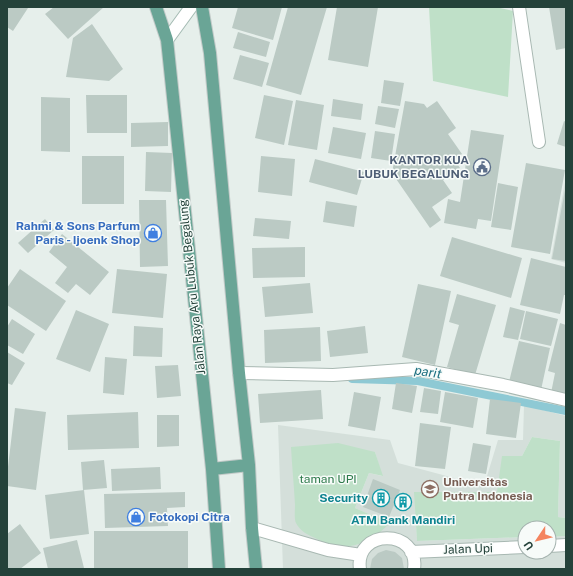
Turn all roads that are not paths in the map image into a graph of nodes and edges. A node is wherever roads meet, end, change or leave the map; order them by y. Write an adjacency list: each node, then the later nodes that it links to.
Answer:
1 (156, 7): 5 (main road, Jalan Raya Aru Lubuk Begalung)
2 (191, 7): 5 (street)
3 (202, 7): 7 (main road)
4 (519, 7): 6 (street)
5 (167, 40): 10 (main road, Jalan Raya Aru Lubuk Begalung)
6 (539, 142)
7 (239, 373): 8 (street); 9 (main road)
8 (566, 400)
9 (249, 465): 10 (main road); 11 (main road)
10 (212, 469): 15 (main road, Jalan Raya Aru Lubuk Begalung)
11 (252, 528): 14 (street); 16 (main road)
12 (517, 547): 13 (street, Jalan Upi)
13 (411, 552): 14 (street); 18 (street)
14 (361, 555): 17 (street)
15 (218, 569)
16 (256, 569)
17 (360, 569)
18 (414, 569)

